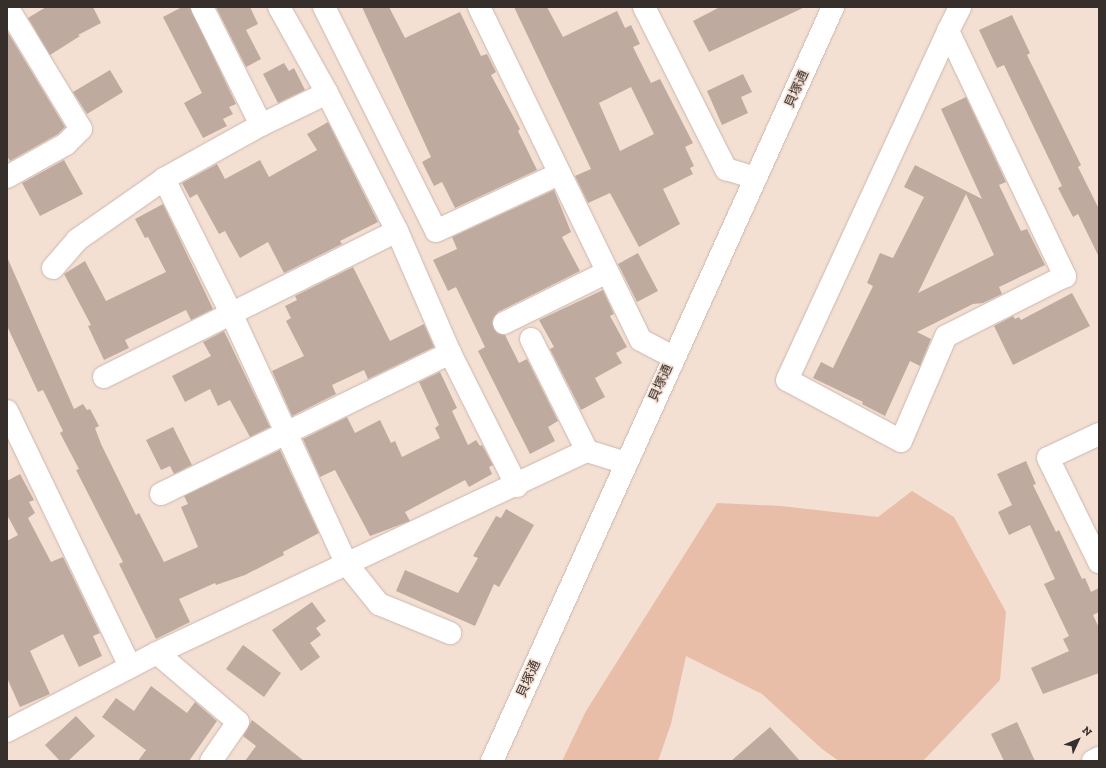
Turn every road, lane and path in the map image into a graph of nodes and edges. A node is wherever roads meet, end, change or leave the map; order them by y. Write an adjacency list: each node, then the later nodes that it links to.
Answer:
1 (7, 7): 13 (street)
2 (202, 7): 11 (street)
3 (279, 7): 10 (street)
4 (324, 7): 12 (street)
5 (479, 7): 12 (street)
6 (644, 7): 14 (street)
7 (960, 7): 9 (street)
8 (831, 8): 14 (street, 貝塚通)
9 (948, 31): 9 (street)
10 (327, 93): 11 (street); 16 (street)
11 (261, 125): 15 (street)
12 (559, 174): 18 (street)
13 (7, 177)
14 (756, 178): 23 (street, 貝塚通)
15 (164, 179): 17 (street); 19 (street)
16 (397, 232): 19 (street); 22 (street)
17 (53, 268)
18 (607, 272): 20 (street); 23 (street)
19 (232, 315): 24 (street); 26 (street)
20 (504, 323)
21 (531, 339): 28 (street)
22 (450, 353): 26 (street); 30 (street)
23 (673, 357): 29 (street, 貝塚通)
24 (104, 377)
25 (7, 411): 36 (street)
26 (285, 433): 31 (street); 33 (street)
27 (1099, 434): 32 (street)
28 (588, 451): 29 (street); 30 (street)
29 (626, 463): 40 (street, 貝塚通)
30 (517, 486): 33 (street)
31 (160, 494)
32 (1099, 562)
33 (346, 563): 34 (street); 35 (street)
34 (450, 633)
35 (157, 654): 36 (street); 39 (street)
36 (130, 666): 37 (street)
37 (7, 731)
38 (1099, 758): 41 (street)
39 (211, 761)
40 (492, 761)
41 (1092, 761)

